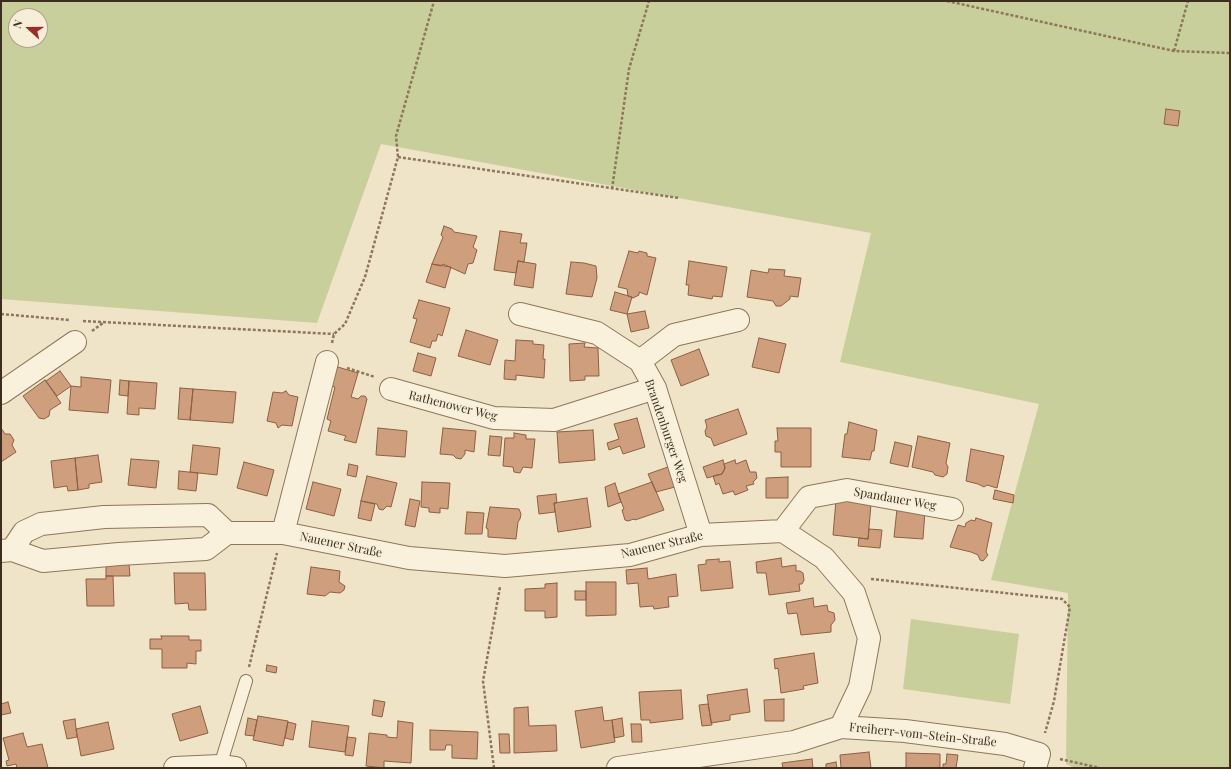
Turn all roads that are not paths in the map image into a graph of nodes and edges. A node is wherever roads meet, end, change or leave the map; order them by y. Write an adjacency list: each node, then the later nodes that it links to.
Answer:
1 (520, 314): 4 (street, Brandenburger Weg)
2 (738, 320): 4 (street)
3 (75, 342): 8 (street)
4 (640, 361): 6 (street, Brandenburger Weg)
5 (327, 362): 12 (street, Nauener Straße)
6 (655, 388): 7 (street, Rathenower Weg); 13 (street, Brandenburger Weg)
7 (391, 389)
8 (1, 393)
9 (952, 509): 10 (street, Spandauer Weg)
10 (783, 530): 13 (street, Nauener Straße); 16 (street)
11 (227, 533): 12 (street, Nauener Straße); 14 (street); 14 (street)
12 (283, 533): 13 (street, Nauener Straße)
13 (701, 535)
14 (7, 550)
15 (246, 681): 19 (lane)
16 (841, 727): 17 (street, Freiherr-vom-Stein-Straße); 20 (street, Freiherr-vom-Stein-Straße)
17 (1037, 761)
18 (180, 767): 19 (street)
19 (228, 767)
20 (618, 768)

